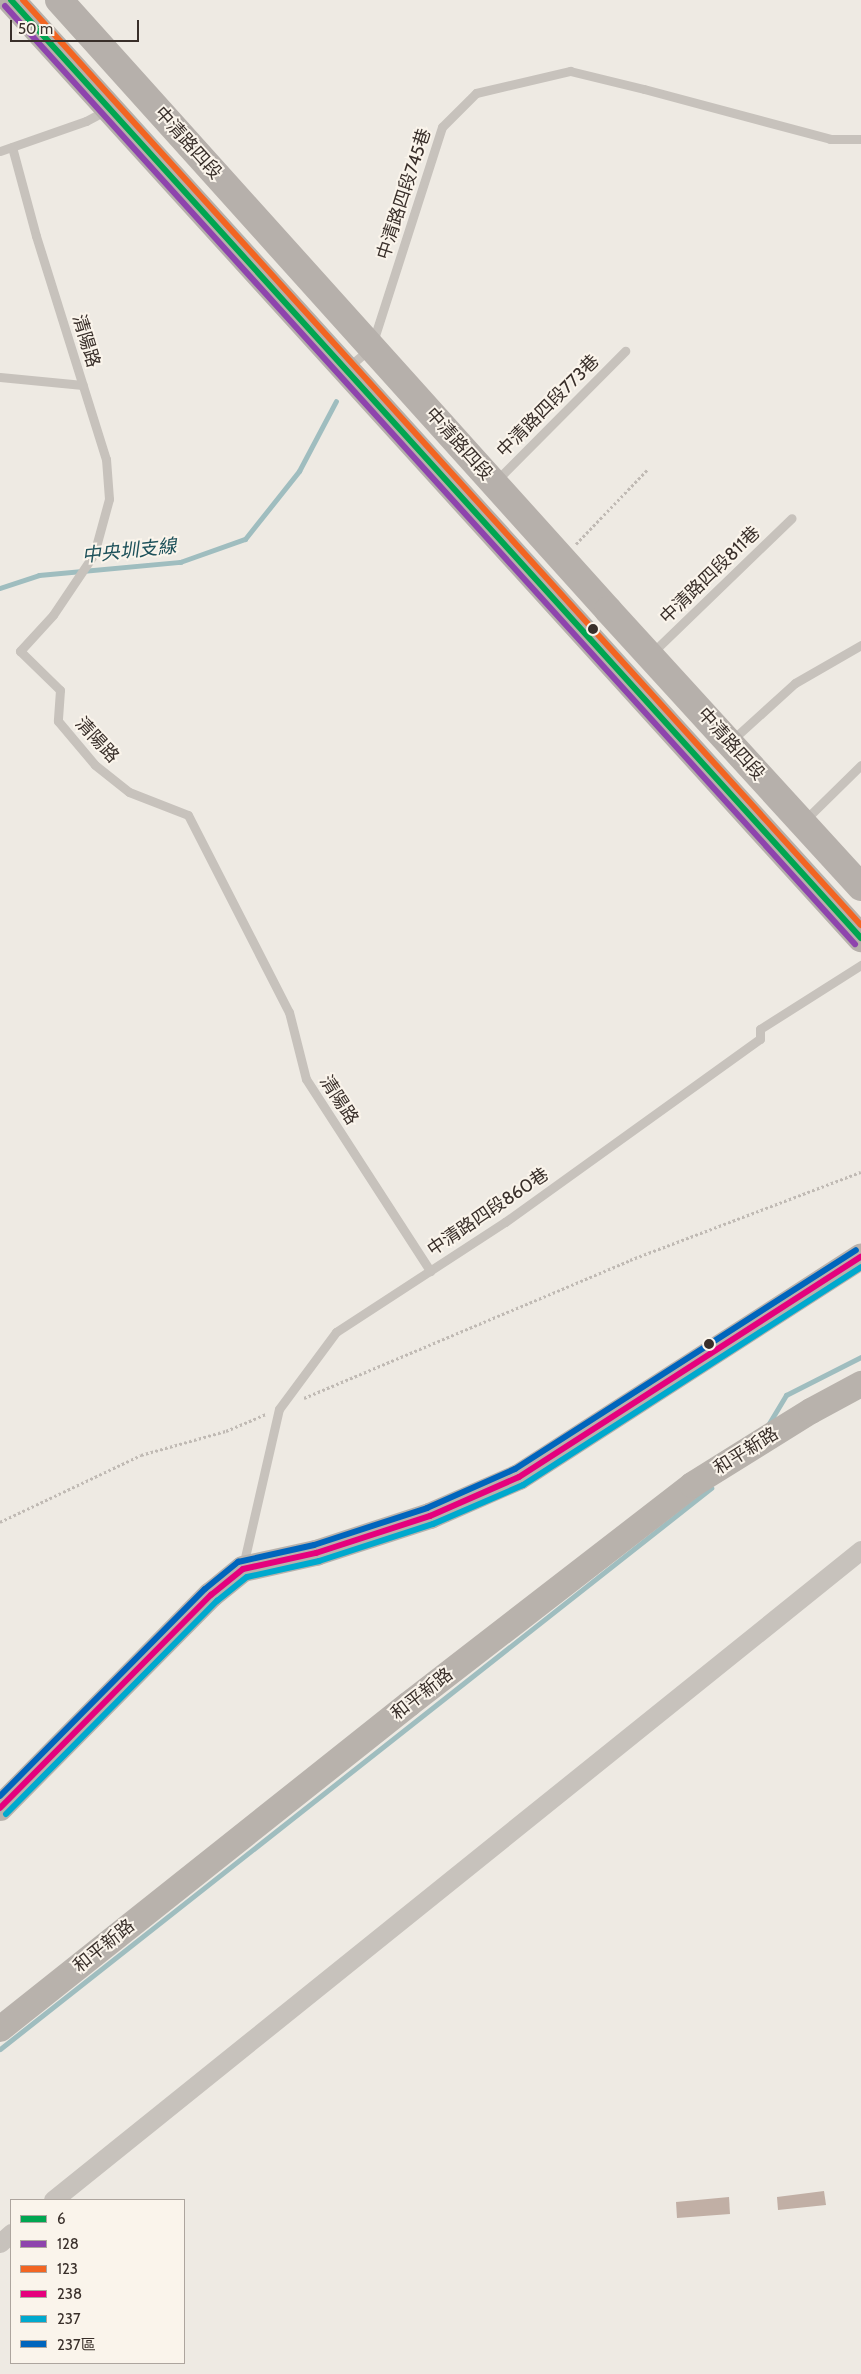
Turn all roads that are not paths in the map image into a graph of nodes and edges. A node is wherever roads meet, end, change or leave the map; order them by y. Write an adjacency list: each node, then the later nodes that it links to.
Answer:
1 (11, 0): 3 (main road, 中清路四段)
2 (60, 0): 7 (main road, 中清路四段)
3 (109, 108): 5 (lane); 9 (main road, 中清路四段)
4 (861, 139): 7 (lane, 中清路四段745巷)
5 (12, 147): 6 (lane); 11 (lane, 清陽路)
6 (0, 151)
7 (371, 348): 9 (lane); 12 (main road, 中清路四段)
8 (625, 351): 12 (lane, 中清路四段773巷)
9 (345, 369): 20 (main road, 中清路四段)
10 (0, 377): 11 (lane)
11 (83, 385): 25 (lane, 清陽路)
12 (494, 483): 15 (main road, 中清路四段)
13 (792, 518): 15 (lane, 中清路四段811巷)
14 (861, 645): 16 (lane)
15 (651, 655): 16 (main road, 中清路四段)
16 (730, 742): 18 (main road, 中清路四段)
17 (861, 765): 18 (lane)
18 (802, 822): 19 (main road, 中清路四段)
19 (834, 857): 20 (main road); 21 (main road, 中清路四段)
20 (809, 880): 22 (main road, 中清路四段)
21 (861, 887)
22 (861, 938)
23 (861, 965): 25 (lane, 中清路四段860巷)
24 (861, 1257): 28 (street)
25 (430, 1271): 28 (lane, 中清路四段860巷)
26 (861, 1384): 30 (street, 和平新路)
27 (861, 1550): 31 (street)
28 (242, 1569): 29 (street)
29 (0, 1808)
30 (0, 2029)
31 (53, 2199)

